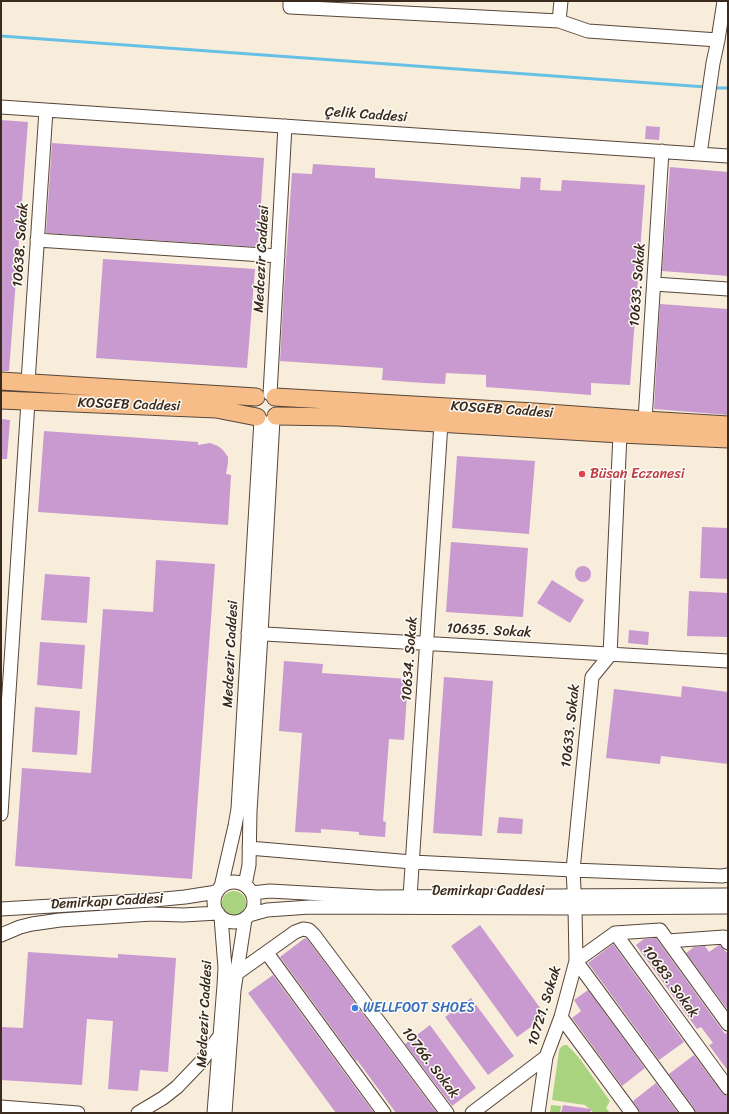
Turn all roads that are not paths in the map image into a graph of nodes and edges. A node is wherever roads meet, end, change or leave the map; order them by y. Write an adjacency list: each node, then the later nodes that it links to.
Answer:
1 (290, 1): 4 (street)
2 (561, 1): 4 (street)
3 (724, 1): 5 (street)
4 (559, 21): 5 (street)
5 (722, 34): 10 (street)
6 (1, 107): 7 (street, Çelik Caddesi)
7 (46, 110): 8 (street, Çelik Caddesi); 12 (street, 10638. Sokak)
8 (285, 126): 9 (street, Çelik Caddesi); 13 (street, Medcezir Caddesi)
9 (662, 151): 10 (street, Çelik Caddesi); 14 (street, 10633. Sokak)
10 (700, 154): 11 (street, Çelik Caddesi)
11 (728, 156)
12 (37, 240): 13 (street); 17 (street, 10638. Sokak)
13 (278, 256): 18 (street, Medcezir Caddesi)
14 (654, 284): 15 (street); 22 (street, 10633. Sokak)
15 (728, 289)
16 (1, 381): 17 (main road, KOSGEB Caddesi)
17 (28, 382): 18 (main road, KOSGEB Caddesi)
18 (267, 396): 21 (main road); 21 (main road); 22 (main road, KOSGEB Caddesi)
19 (1, 400): 20 (main road, KOSGEB Caddesi)
20 (28, 402): 21 (main road, KOSGEB Caddesi); 32 (street)
21 (267, 418): 23 (main road, KOSGEB Caddesi); 27 (street, Medcezir Caddesi); 28 (street, Medcezir Caddesi)
22 (645, 420): 24 (main road, KOSGEB Caddesi)
23 (441, 423): 25 (main road, KOSGEB Caddesi); 29 (street, 10634. Sokak)
24 (728, 425)
25 (620, 434): 26 (main road, KOSGEB Caddesi); 30 (street)
26 (728, 439)
27 (248, 633): 28 (street, 10635. Sokak); 37 (street, Medcezir Caddesi)
28 (261, 634): 29 (street, 10635. Sokak); 33 (street, Medcezir Caddesi)
29 (427, 644): 30 (street, 10635. Sokak); 34 (street, 10634. Sokak)
30 (610, 654): 31 (street, 10635. Sokak); 35 (street, 10633. Sokak)
31 (728, 661)
32 (1, 814)
33 (249, 848): 34 (street); 38 (street, Medcezir Caddesi)
34 (412, 862): 35 (street); 40 (street, 10634. Sokak)
35 (573, 870): 36 (street); 41 (street, 10633. Sokak)
36 (728, 876)
37 (219, 889): 38 (street); 43 (street, Demirkapı Caddesi); 44 (street)
38 (248, 889): 40 (street, Demirkapı Caddesi); 45 (street)
39 (728, 895): 41 (street, Demirkapı Caddesi)
40 (410, 897): 41 (street, Demirkapı Caddesi)
41 (575, 902): 42 (street, Demirkapı Caddesi); 45 (street, Demirkapı Caddesi); 51 (street, 10721. Sokak)
42 (728, 907)
43 (1, 909)
44 (220, 915): 45 (street); 47 (street, Demirkapı Caddesi); 55 (street, Medcezir Caddesi)
45 (247, 917): 52 (street, Medcezir Caddesi)
46 (615, 934): 49 (street); 51 (street); 57 (street, 10683. Sokak)
47 (1, 935)
48 (727, 939): 49 (street)
49 (668, 941): 54 (street)
50 (267, 953): 52 (street, 10766. Sokak); 64 (street); 65 (street, 10766. Sokak)
51 (576, 961): 53 (street, 10721. Sokak); 69 (street)
52 (236, 974): 63 (street, Medcezir Caddesi)
53 (561, 1017): 56 (street, 10721. Sokak); 68 (street)
54 (728, 1024)
55 (220, 1036): 61 (street); 62 (street, Medcezir Caddesi)
56 (546, 1057): 66 (street); 67 (street, 10721. Sokak)
57 (728, 1088)
58 (1, 1107): 59 (street)
59 (42, 1112): 60 (street)
60 (78, 1113)
61 (138, 1113)
62 (214, 1113)
63 (225, 1113)
64 (384, 1113)
65 (447, 1113)
66 (472, 1113)
67 (538, 1113)
68 (632, 1113)
69 (688, 1113)

